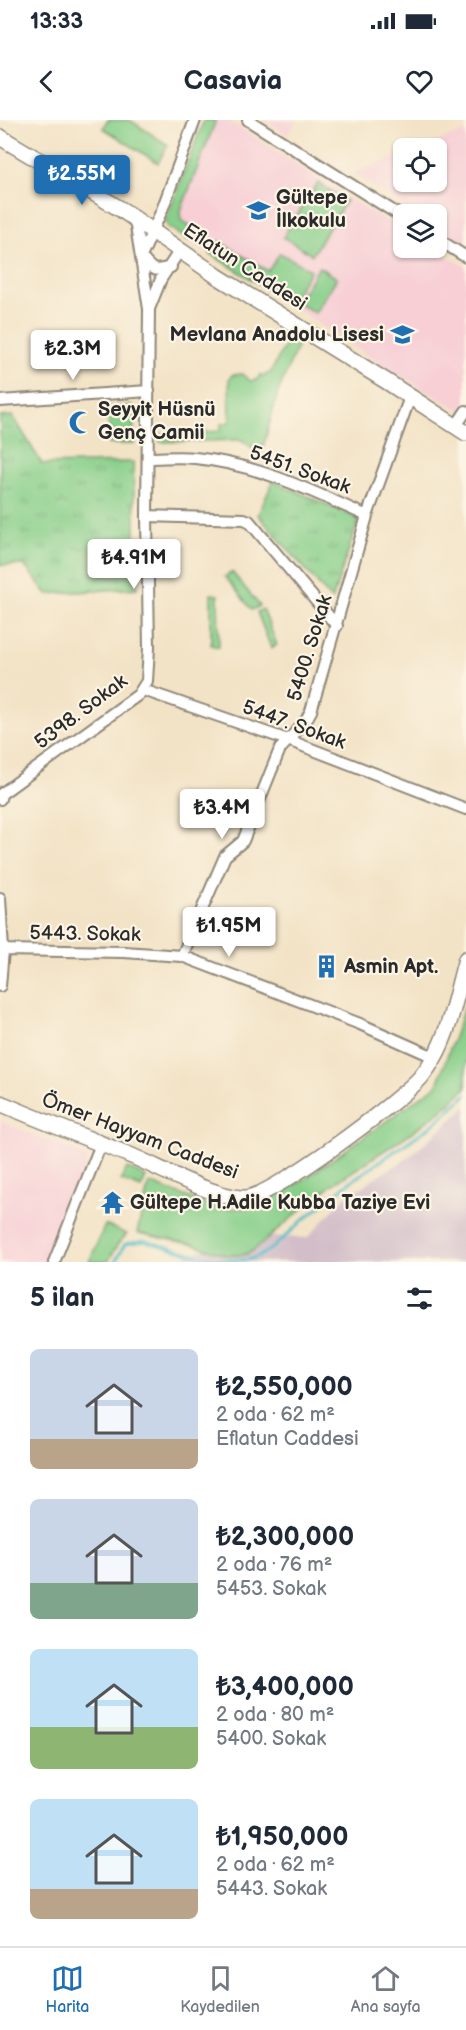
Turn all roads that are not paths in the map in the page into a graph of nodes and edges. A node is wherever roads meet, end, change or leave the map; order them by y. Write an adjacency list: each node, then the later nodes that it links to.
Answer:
1 (195, 120): 6 (street)
2 (248, 120): 4 (street)
3 (0, 137): 5 (street, Eflatun Caddesi)
4 (393, 211)
5 (135, 220): 6 (street, Eflatun Caddesi); 9 (street, 5398. Sokak)
6 (153, 231): 8 (street, Eflatun Caddesi); 9 (street)
7 (447, 245): 10 (street)
8 (180, 250): 11 (street, 5398. Sokak); 14 (street, Eflatun Caddesi)
9 (141, 257): 11 (street); 12 (street, 5398. Sokak)
10 (466, 257)
11 (171, 267): 12 (street, 5398. Sokak)
12 (149, 309): 13 (street, 5398. Sokak)
13 (149, 391): 15 (street); 18 (street, 5398. Sokak)
14 (410, 397): 17 (street, Eflatun Caddesi); 20 (street, 5400. Sokak)
15 (0, 401)
16 (466, 411): 17 (street)
17 (461, 430)
18 (149, 458): 19 (street, 5398. Sokak); 20 (street, 5451. Sokak)
19 (147, 516): 21 (street); 22 (street, 5398. Sokak)
20 (367, 516): 21 (street, 5400. Sokak)
21 (337, 626): 23 (street, 5400. Sokak)
22 (143, 690): 23 (street, 5447. Sokak); 24 (street, 5398. Sokak)
23 (288, 740): 26 (street, 5447. Sokak); 29 (street, 5400. Sokak)
24 (0, 794): 25 (street, 5398. Sokak)
25 (0, 799)
26 (466, 809)
27 (0, 898): 28 (street)
28 (3, 950): 29 (street, 5443. Sokak); 31 (street)
29 (183, 956): 32 (street, 5443. Sokak)
30 (466, 959): 32 (street, Ömer Hayyam Caddesi)
31 (0, 986)
32 (434, 1058): 34 (street, Ömer Hayyam Caddesi)
33 (0, 1103): 34 (street, Ömer Hayyam Caddesi)
34 (101, 1144): 35 (street)
35 (54, 1262)

